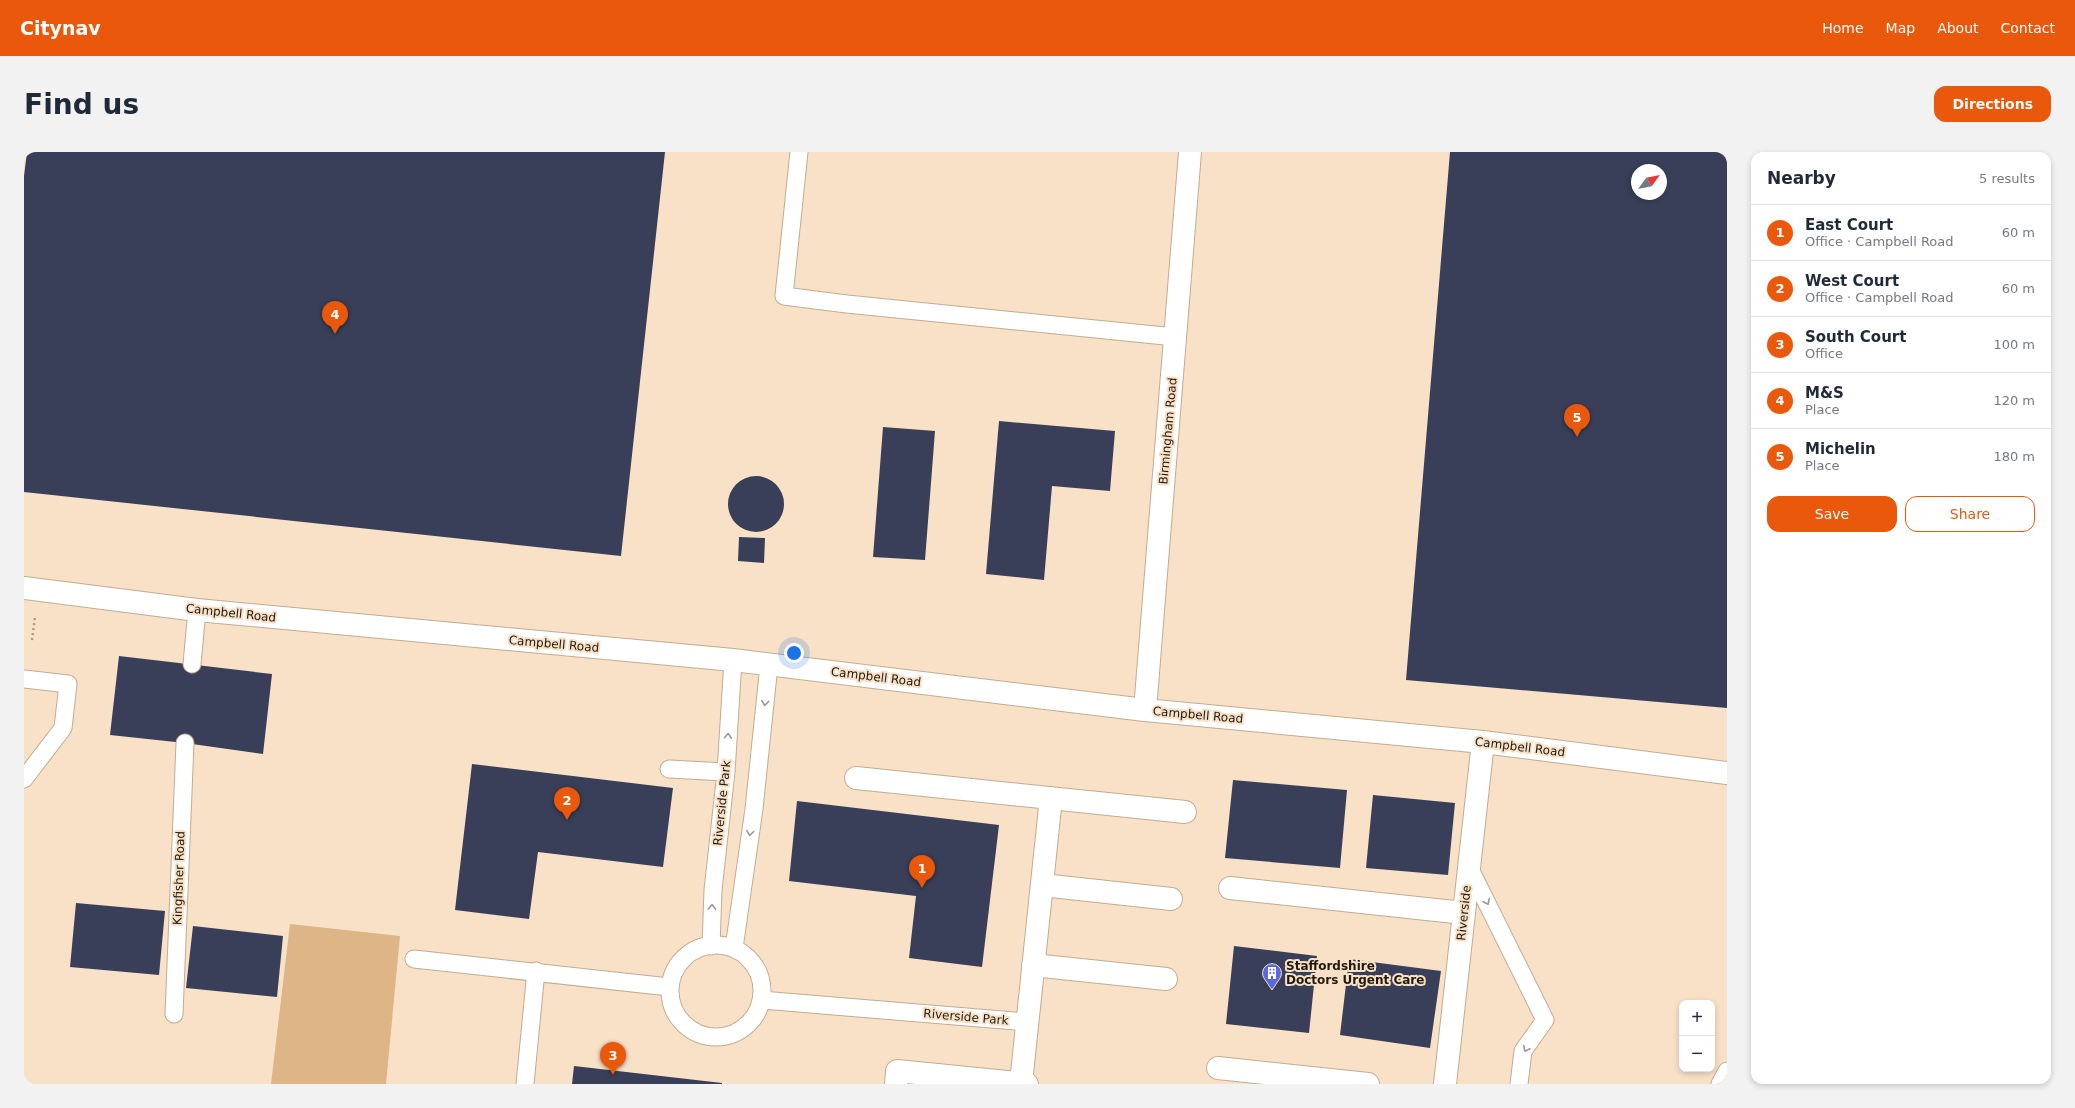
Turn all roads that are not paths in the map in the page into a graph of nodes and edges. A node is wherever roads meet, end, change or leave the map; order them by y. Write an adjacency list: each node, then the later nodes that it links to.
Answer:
1 (798, 152): 3 (lane)
2 (1190, 152): 3 (street, Birmingham Road)
3 (1175, 337): 10 (street, Birmingham Road)
4 (24, 588): 5 (street, Campbell Road)
5 (197, 610): 6 (street, Campbell Road); 7 (lane)
6 (733, 660): 8 (street, Campbell Road); 14 (lane, Riverside Park, one-way to 6)
7 (192, 664)
8 (769, 665): 10 (street, Campbell Road); 26 (lane, one-way to 26)
9 (24, 679): 17 (lane)
10 (1145, 710): 11 (street, Campbell Road)
11 (1483, 742): 15 (street, Campbell Road); 20 (street, Riverside)
12 (185, 743): 33 (lane, Kingfisher Road)
13 (669, 769): 14 (lane)
14 (726, 772): 25 (lane, Riverside Park, one-way to 14)
15 (1727, 773)
16 (856, 778): 18 (street)
17 (24, 779)
18 (1051, 798): 19 (street); 21 (street)
19 (1185, 812)
20 (1469, 867): 24 (street, Riverside); 42 (lane, one-way to 42)
21 (1042, 885): 23 (street); 28 (street)
22 (1230, 888): 24 (street)
23 (1172, 899)
24 (1464, 913): 41 (street, Riverside)
25 (711, 946): 26 (lane); 31 (lane)
26 (734, 948): 32 (lane)
27 (414, 959): 29 (lane)
28 (1033, 965): 30 (street); 34 (street)
29 (536, 971): 31 (lane); 37 (lane)
30 (1166, 979)
31 (669, 987): 32 (lane)
32 (761, 1000): 34 (lane, Riverside Park)
33 (174, 1014)
34 (1027, 1022): 39 (street)
35 (1218, 1068): 40 (street)
36 (1727, 1071): 43 (lane)
37 (525, 1084)
38 (896, 1084): 39 (street)
39 (1024, 1084)
40 (1368, 1084)
41 (1445, 1084)
42 (1518, 1084)
43 (1720, 1084)

